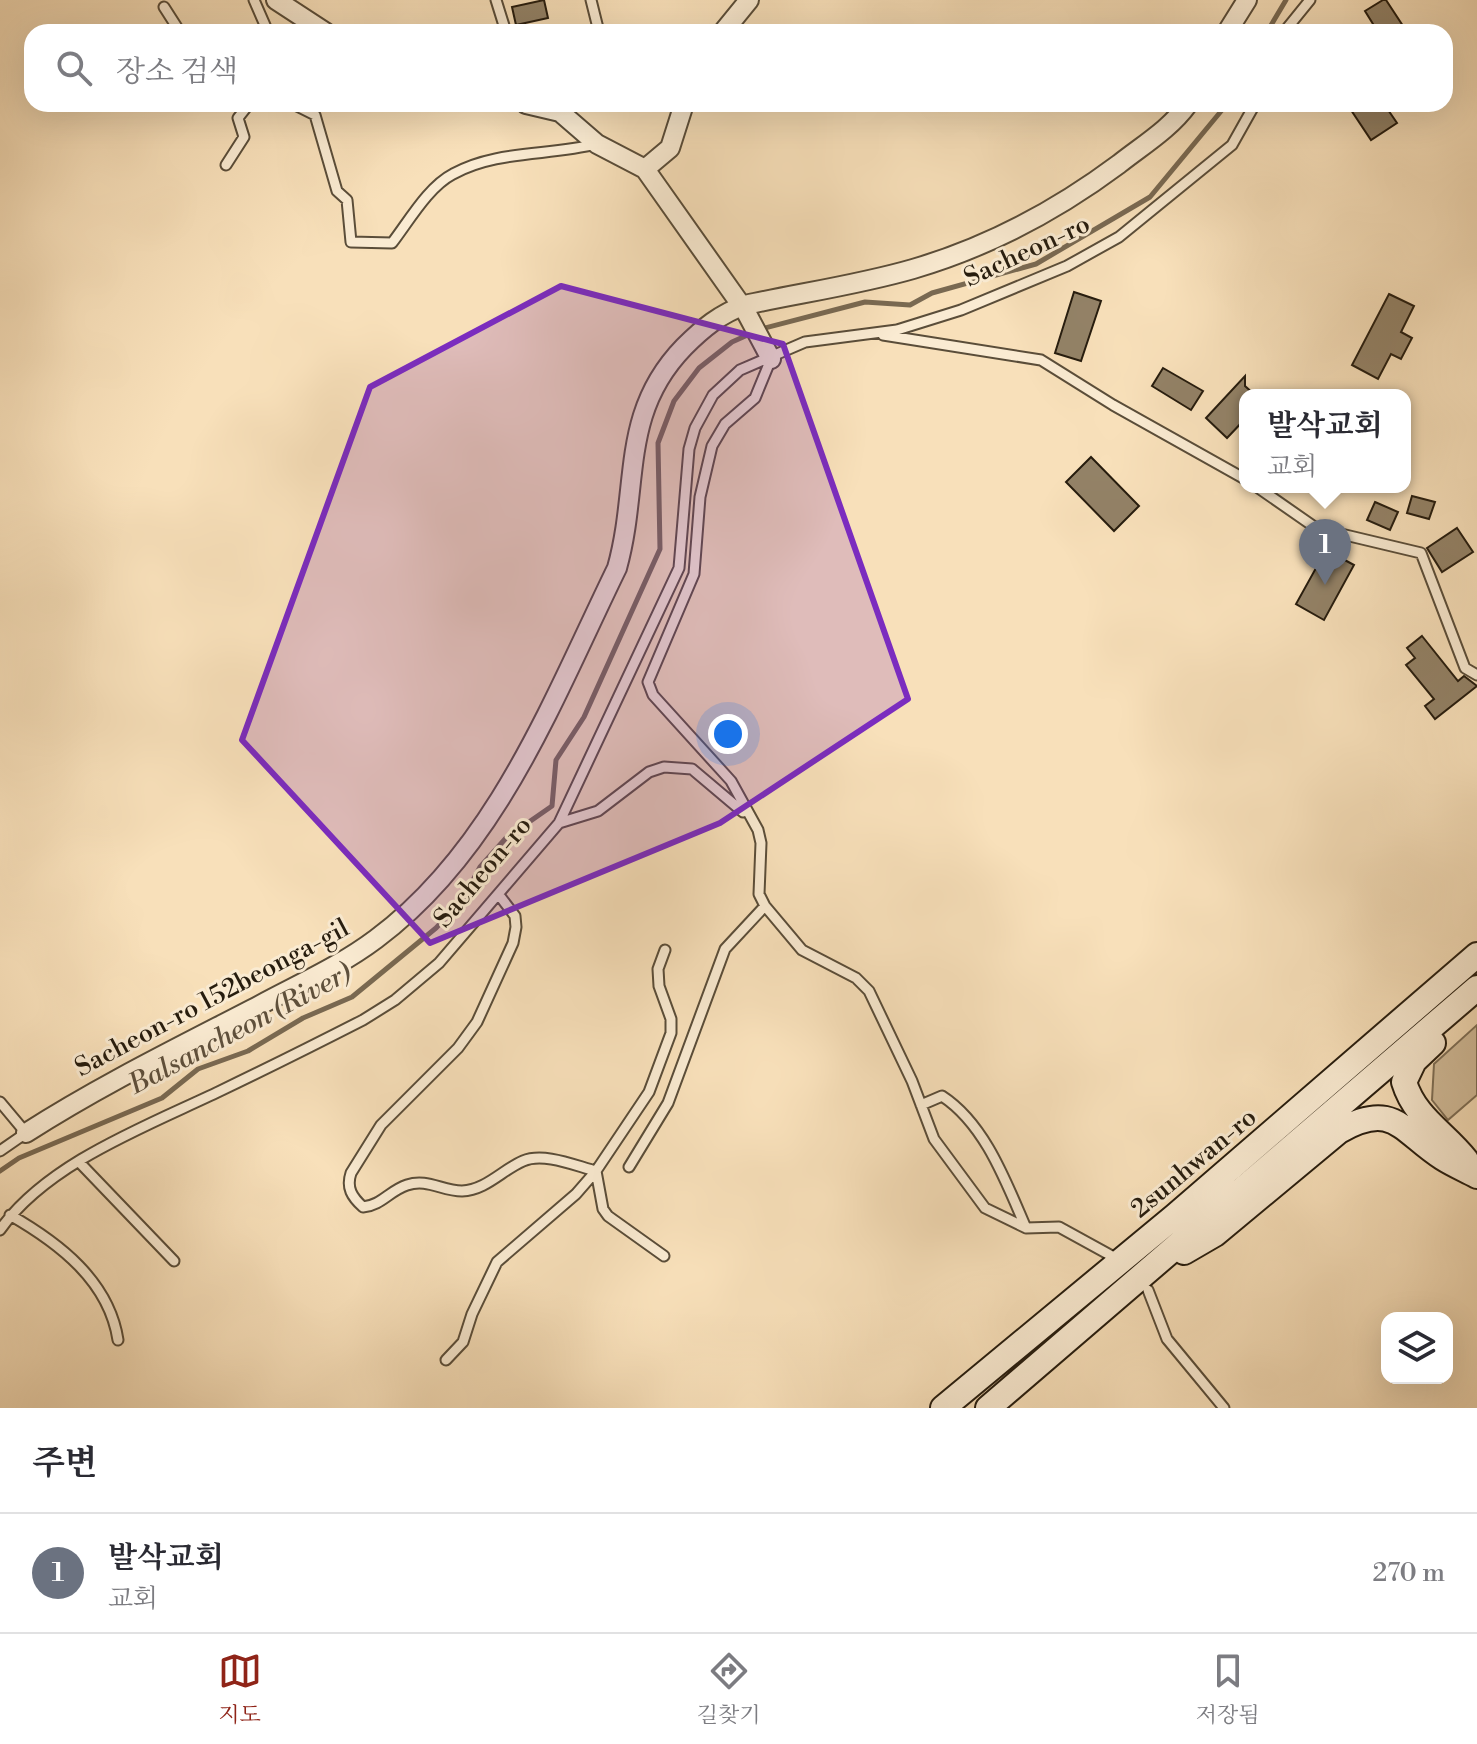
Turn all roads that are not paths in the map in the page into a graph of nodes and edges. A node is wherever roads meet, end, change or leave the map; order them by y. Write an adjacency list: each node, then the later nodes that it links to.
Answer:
1 (254, 0): 10 (lane)
2 (276, 0): 11 (street)
3 (496, 0): 12 (lane)
4 (591, 0): 13 (lane)
5 (749, 0): 14 (street)
6 (1247, 0): 15 (street)
7 (1310, 0): 16 (lane)
8 (164, 7): 9 (lane)
9 (175, 24)
10 (264, 24)
11 (313, 24)
12 (504, 24)
13 (597, 24)
14 (730, 24)
15 (1232, 24)
16 (1290, 24)
17 (243, 112): 24 (lane)
18 (309, 112): 23 (lane)
19 (570, 112): 23 (street)
20 (681, 112): 25 (street)
21 (1182, 112): 26 (street, Sacheon-ro 152beonga-gil)
22 (1251, 112): 27 (lane, Sacheon-ro)
23 (597, 144): 25 (street)
24 (226, 165)
25 (645, 169): 26 (street)
26 (744, 309): 28 (street); 42 (street, Sacheon-ro 152beonga-gil)
27 (870, 333): 28 (lane, Sacheon-ro); 29 (lane)
28 (769, 354): 32 (lane); 33 (lane, Sacheon-ro)
29 (1239, 476)
30 (1266, 493): 31 (lane)
31 (1477, 675)
32 (749, 817): 33 (lane); 35 (lane)
33 (559, 823): 34 (lane, Sacheon-ro)
34 (499, 895): 44 (lane, Sacheon-ro); 46 (lane)
35 (765, 906): 41 (lane); 45 (lane)
36 (665, 950): 46 (lane)
37 (1477, 955): 57 (street, 2sunhwan-ro)
38 (1477, 988): 54 (street, 2sunhwan-ro)
39 (1477, 1002): 47 (street)
40 (0, 1102): 42 (lane)
41 (921, 1105): 49 (lane); 49 (lane)
42 (26, 1133): 43 (lane, Sacheon-ro 152beonga-gil)
43 (0, 1151)
44 (80, 1163): 48 (lane, Sacheon-ro); 53 (lane)
45 (629, 1167)
46 (596, 1171): 52 (lane); 56 (lane)
47 (1477, 1175): 54 (street)
48 (10, 1215): 50 (lane, Sacheon-ro); 55 (lane)
49 (1026, 1228): 51 (lane)
50 (0, 1230)
51 (1110, 1255)
52 (664, 1256)
53 (174, 1261)
54 (1141, 1286): 58 (street, 2sunhwan-ro); 59 (lane)
55 (118, 1340)
56 (446, 1360)
57 (943, 1408)
58 (988, 1408)
59 (1224, 1408)

